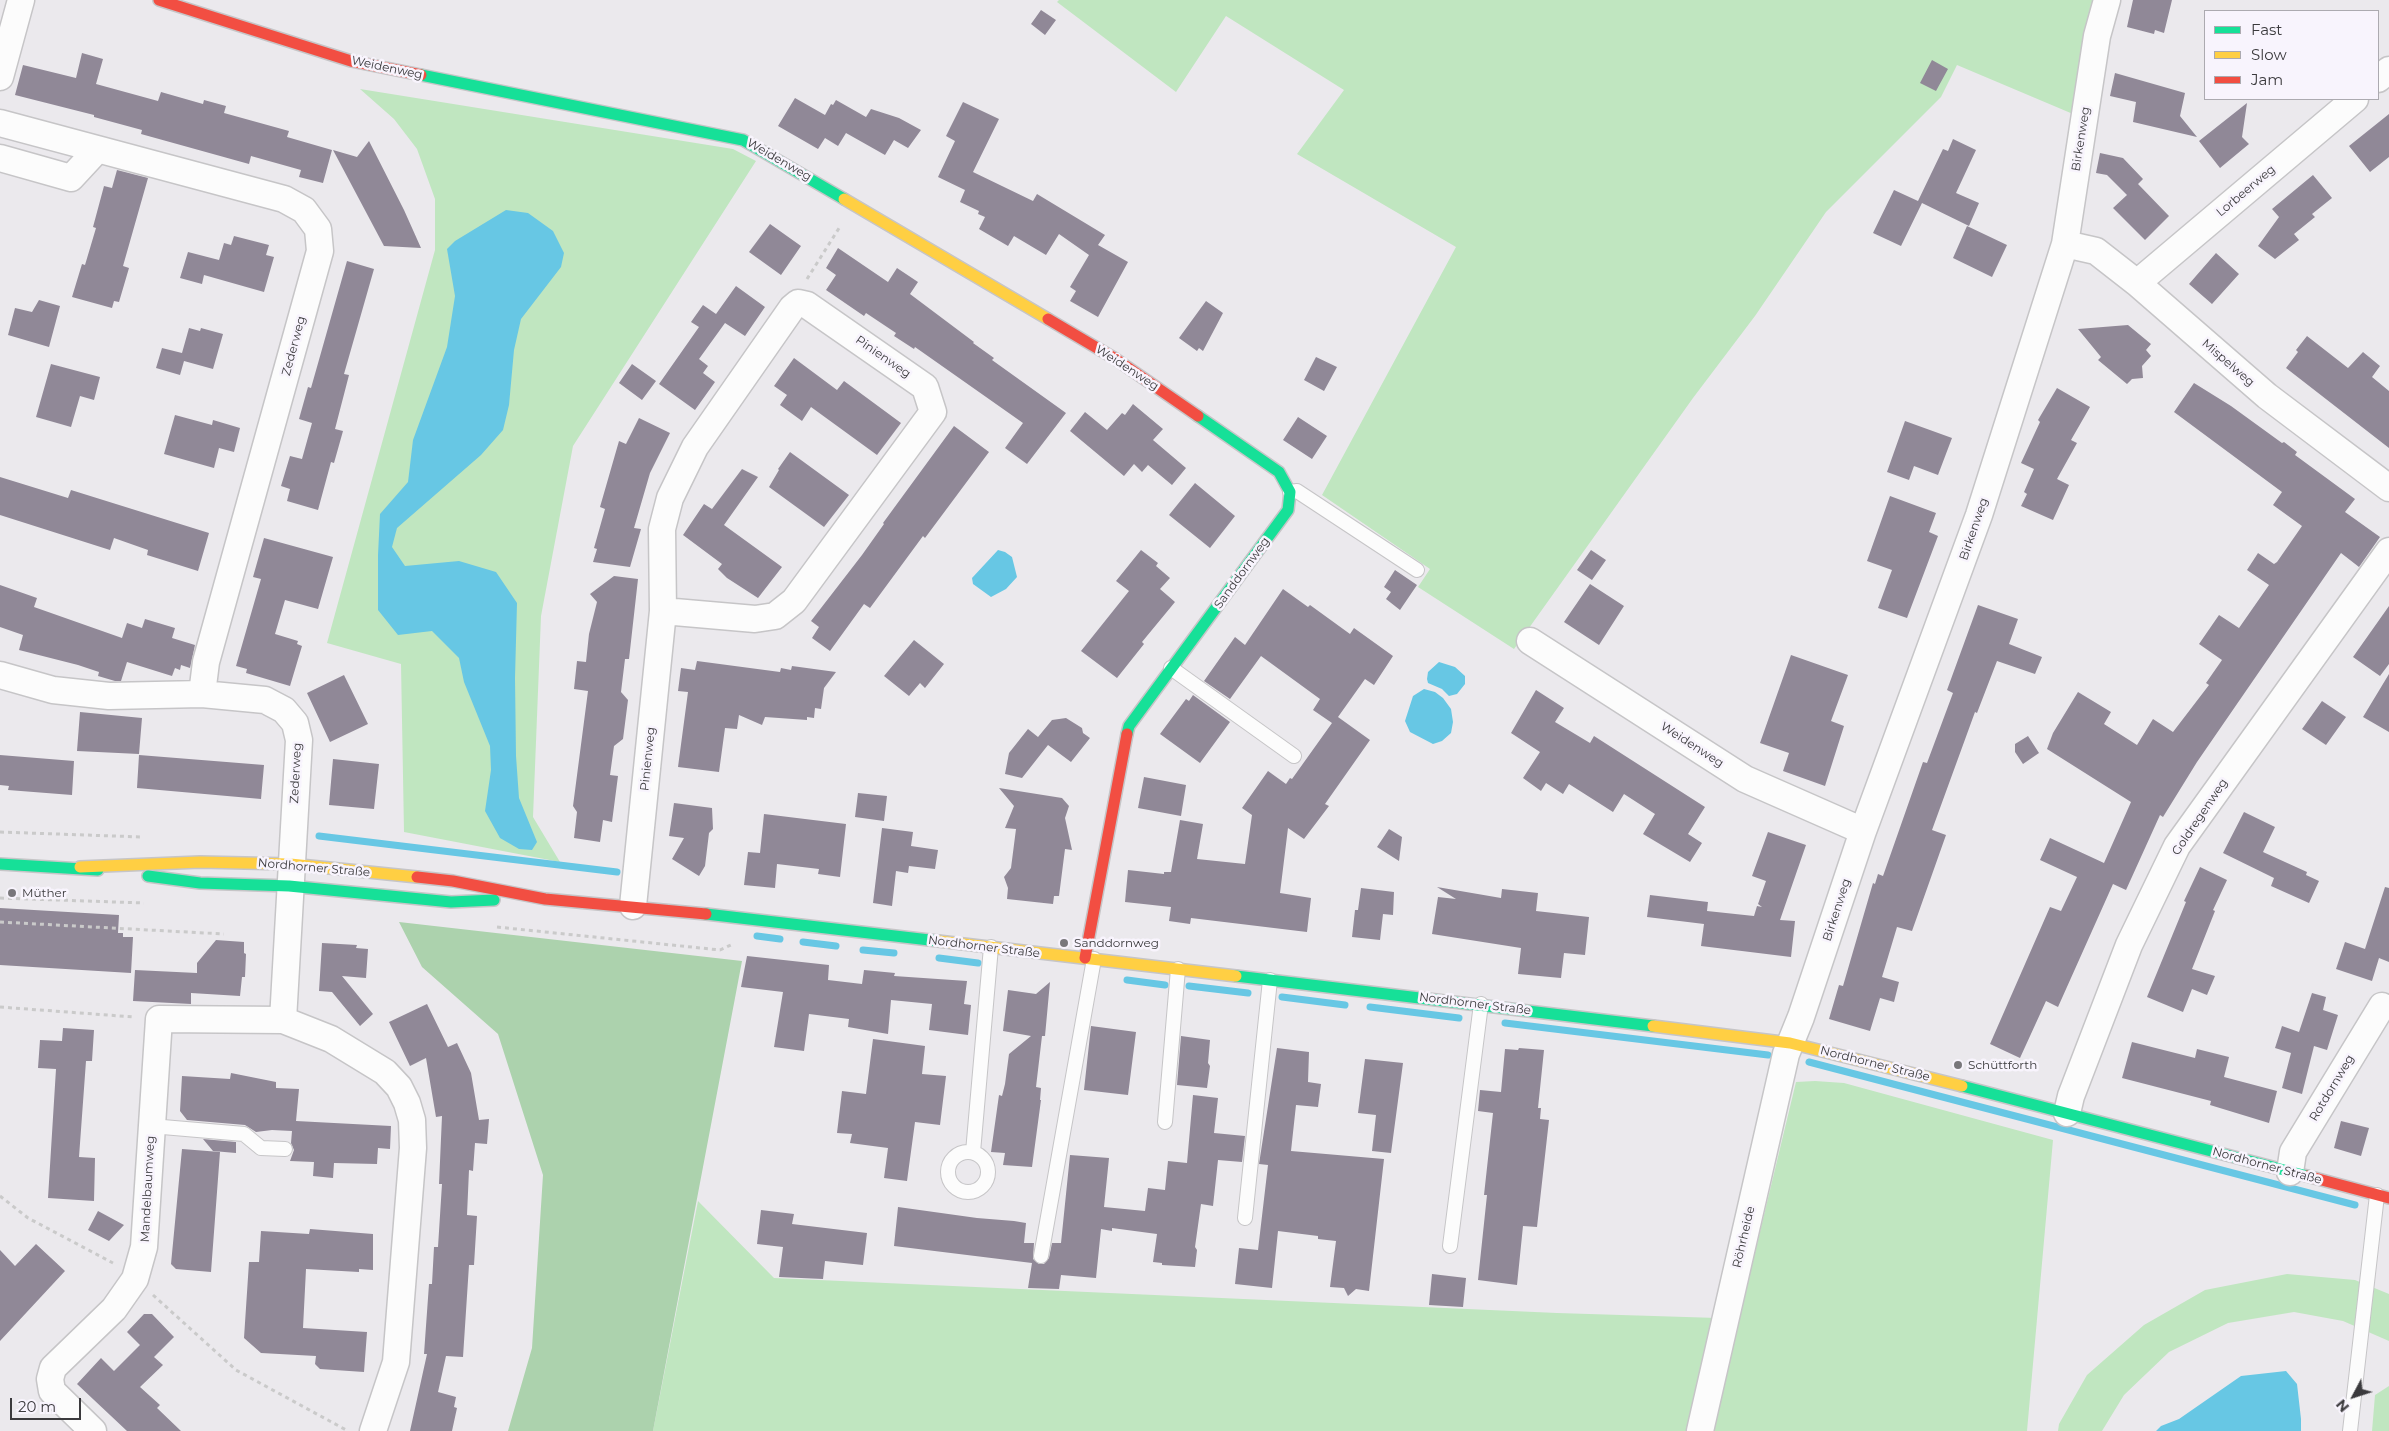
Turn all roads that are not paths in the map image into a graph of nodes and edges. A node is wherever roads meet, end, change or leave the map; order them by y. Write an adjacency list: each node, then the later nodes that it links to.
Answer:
1 (21, 0): 5 (street)
2 (159, 0): 14 (street, Weidenweg)
3 (2107, 0): 11 (street, Birkenweg)
4 (2389, 70): 6 (street)
5 (0, 77)
6 (2379, 78)
7 (2354, 100): 12 (street, Lorbeerweg)
8 (0, 123): 9 (street, Zederweg)
9 (97, 150): 10 (street); 21 (street, Zederweg)
10 (0, 158)
11 (2065, 244): 12 (street, Mispelweg); 23 (street, Birkenweg)
12 (2137, 283): 13 (street, Mispelweg)
13 (2389, 488)
14 (1290, 492): 16 (lane); 19 (street, Sanddornweg)
15 (2389, 551): 37 (street, Goldregenweg)
16 (1417, 570)
17 (663, 611): 17 (street, Pinienweg); 28 (street, Pinienweg)
18 (1530, 641): 23 (street, Weidenweg)
19 (1172, 668): 22 (lane); 30 (street, Sanddornweg)
20 (0, 675): 21 (street, Zederweg)
21 (202, 694): 26 (street, Zederweg)
22 (1294, 756)
23 (1863, 830): 36 (street, Birkenweg)
24 (0, 864): 25 (street, Nordhorner Straße)
25 (80, 867): 26 (street, Nordhorner Straße); 26 (street, Nordhorner Straße)
26 (290, 875): 27 (street, Nordhorner Straße); 27 (street, Nordhorner Straße); 35 (street)
27 (546, 898): 28 (street, Nordhorner Straße)
28 (633, 906): 29 (street, Nordhorner Straße)
29 (991, 947): 30 (street, Nordhorner Straße); 41 (lane)
30 (1089, 959): 31 (street, Nordhorner Straße); 46 (lane)
31 (1178, 969): 32 (street, Nordhorner Straße); 38 (lane)
32 (1270, 980): 33 (street, Nordhorner Straße); 44 (lane)
33 (1482, 1004): 36 (street, Nordhorner Straße); 45 (lane)
34 (2382, 1006): 42 (street, Rotdornweg)
35 (283, 1020): 39 (street, Mandelbaumweg); 48 (street)
36 (1790, 1043): 37 (street, Nordhorner Straße); 49 (street, Röhrheide)
37 (2067, 1113): 42 (street, Nordhorner Straße)
38 (1165, 1122)
39 (151, 1126): 40 (lane); 47 (street, Mandelbaumweg)
40 (285, 1149)
41 (973, 1152)
42 (2290, 1172): 43 (street, Nordhorner Straße)
43 (2383, 1196): 50 (lane)
44 (1245, 1218)
45 (1450, 1246)
46 (1042, 1256)
47 (93, 1431)
48 (373, 1431)
49 (1700, 1431)
50 (2350, 1431)

